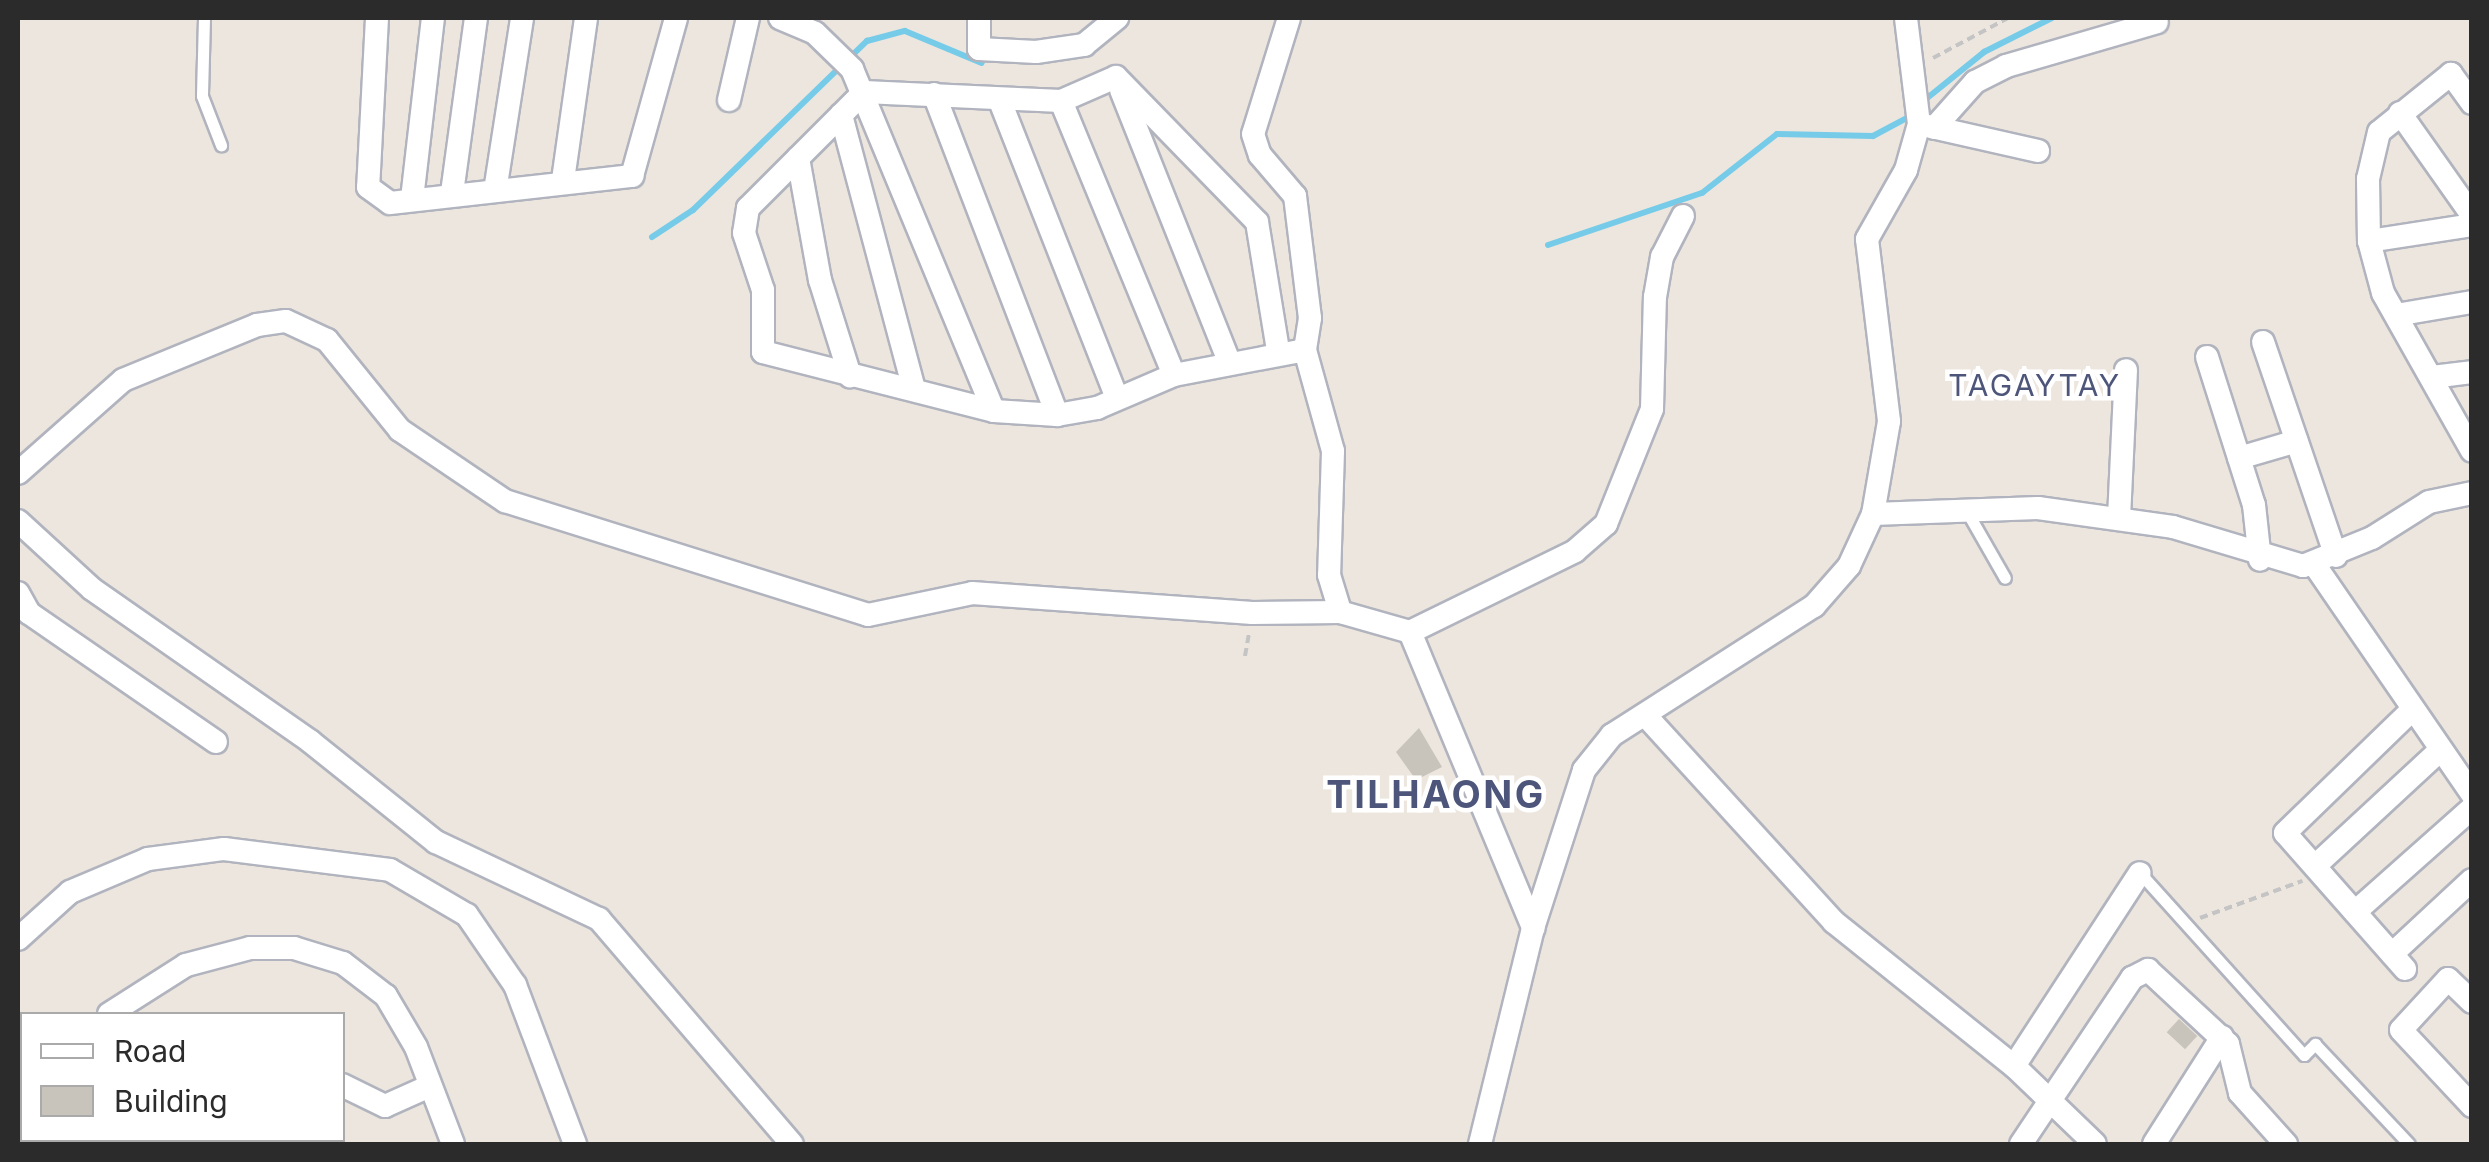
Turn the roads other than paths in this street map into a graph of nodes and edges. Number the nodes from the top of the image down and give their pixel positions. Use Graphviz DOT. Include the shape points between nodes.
graph roads {
  1 [pos="204,18"];
  2 [pos="377,18"];
  3 [pos="433,18"];
  4 [pos="476,18"];
  5 [pos="522,18"];
  6 [pos="586,18"];
  7 [pos="676,18"];
  8 [pos="748,18"];
  9 [pos="780,18"];
  10 [pos="978,18"];
  11 [pos="1118,18"];
  12 [pos="1289,18"];
  13 [pos="1906,18"];
  14 [pos="2158,22"];
  15 [pos="1116,77"];
  16 [pos="864,92"];
  17 [pos="934,94"];
  18 [pos="729,100"];
  19 [pos="1062,101"];
  20 [pos="1000,102"];
  21 [pos="2472,104"];
  22 [pos="2400,114"];
  23 [pos="841,115"];
  24 [pos="1927,126"];
  25 [pos="221,145"];
  26 [pos="2038,150"];
  27 [pos="798,158"];
  28 [pos="563,180"];
  29 [pos="494,191"];
  30 [pos="452,193"];
  31 [pos="412,199"];
  32 [pos="2472,215"];
  33 [pos="1682,216"];
  34 [pos="2472,225"];
  35 [pos="2370,241"];
  36 [pos="2472,302"];
  37 [pos="2396,315"];
  38 [pos="2264,342"];
  39 [pos="1278,350"];
  40 [pos="1305,350"];
  41 [pos="2208,357"];
  42 [pos="1229,362"];
  43 [pos="2126,370"];
  44 [pos="2472,372"];
  45 [pos="1174,375"];
  46 [pos="850,376"];
  47 [pos="2432,377"];
  48 [pos="914,389"];
  49 [pos="1116,396"];
  50 [pos="994,411"];
  51 [pos="1057,415"];
  52 [pos="2468,440"];
  53 [pos="2297,441"];
  54 [pos="2239,458"];
  55 [pos="18,473"];
  56 [pos="2472,493"];
  57 [pos="1964,506"];
  58 [pos="1873,514"];
  59 [pos="2119,518"];
  60 [pos="18,521"];
  61 [pos="2260,560"];
  62 [pos="2325,560"];
  63 [pos="2005,578"];
  64 [pos="18,592"];
  65 [pos="1340,612"];
  66 [pos="1410,632"];
  67 [pos="2412,709"];
  68 [pos="1645,715"];
  69 [pos="216,742"];
  70 [pos="2438,752"];
  71 [pos="2472,794"];
  72 [pos="2472,808"];
  73 [pos="2315,866"];
  74 [pos="2140,873"];
  75 [pos="2472,880"];
  76 [pos="2355,912"];
  77 [pos="1533,928"];
  78 [pos="18,939"];
  79 [pos="2472,1002"];
  80 [pos="112,1012"];
  81 [pos="2222,1037"];
  82 [pos="2014,1066"];
  83 [pos="345,1086"];
  84 [pos="430,1086"];
  85 [pos="2054,1102"];
  86 [pos="2472,1106"];
  87 [pos="453,1144"];
  88 [pos="575,1144"];
  89 [pos="792,1144"];
  90 [pos="1480,1144"];
  91 [pos="2021,1144"];
  92 [pos="2095,1144"];
  93 [pos="2154,1144"];
  94 [pos="2286,1144"];
  95 [pos="2409,1144"];
  1 -- 25 [label="lane" via="202,96"];
  2 -- 31 [label="street" via="368,187 390,202"];
  3 -- 31 [label="street"];
  4 -- 30 [label="street"];
  5 -- 29 [label="street"];
  6 -- 28 [label="street"];
  7 -- 28 [label="street" via="632,176"];
  8 -- 18 [label="street"];
  9 -- 16 [label="street" via="846,62"];
  10 -- 11 [label="street" via="979,49 1036,52 1084,44"];
  12 -- 40 [label="street" via="1253,134 1260,155 1295,196 1310,318"];
  13 -- 24 [label="street"];
  14 -- 24 [label="street" via="2006,66 1975,82"];
  15 -- 19 [label="street"];
  15 -- 39 [label="street" via="1257,222"];
  15 -- 42 [label="street"];
  16 -- 17 [label="street"];
  16 -- 23 [label="street"];
  16 -- 50 [label="street"];
  17 -- 20 [label="street"];
  17 -- 51 [label="street"];
  19 -- 20 [label="street"];
  19 -- 45 [label="street"];
  20 -- 49 [label="street"];
  21 -- 22 [label="street" via="2451,74"];
  22 -- 32 [label="street"];
  22 -- 35 [label="street" via="2369,157"];
  23 -- 27 [label="street"];
  23 -- 48 [label="street"];
  24 -- 26 [label="street"];
  24 -- 58 [label="street" via="1867,238 1888,406"];
  27 -- 46 [label="street" via="820,280"];
  27 -- 46 [label="street" via="748,208 744,233 763,290 763,352"];
  28 -- 29 [label="street"];
  29 -- 30 [label="street"];
  30 -- 31 [label="street"];
  33 -- 66 [label="street" via="1662,257 1654,298 1652,408 1606,524 1574,550"];
  34 -- 35 [label="street"];
  35 -- 37 [label="street"];
  36 -- 37 [label="street"];
  37 -- 47 [label="street"];
  38 -- 53 [label="street"];
  39 -- 40 [label="street"];
  39 -- 42 [label="street"];
  40 -- 65 [label="street" via="1333,451 1329,575"];
  41 -- 54 [label="street"];
  42 -- 45 [label="street"];
  43 -- 59 [label="street"];
  44 -- 47 [label="street"];
  45 -- 49 [label="street"];
  46 -- 48 [label="street"];
  47 -- 52 [label="street"];
  48 -- 50 [label="street"];
  49 -- 51 [label="street"];
  50 -- 51 [label="street"];
  53 -- 54 [label="street"];
  53 -- 62 [label="street"];
  54 -- 61 [label="street" via="2259,523"];
  55 -- 65 [label="street" via="123,380 256,324 286,322 327,340 400,430 505,501 868,615 972,592 1252,613"];
  56 -- 62 [label="street" via="2429,502"];
  57 -- 58 [label="street"];
  57 -- 59 [label="street"];
  57 -- 63 [label="lane"];
  58 -- 68 [label="street" via="1849,566 1814,606"];
  59 -- 61 [label="street" via="2173,527"];
  60 -- 89 [label="street" via="92,589 311,742 436,842 599,918"];
  61 -- 62 [label="street"];
  62 -- 67 [label="street"];
  64 -- 69 [label="street" via="29,613"];
  65 -- 66 [label="street"];
  66 -- 77 [label="street"];
  67 -- 70 [label="street"];
  67 -- 73 [label="street" via="2286,833"];
  68 -- 77 [label="street" via="1612,735 1584,770"];
  68 -- 82 [label="street" via="1834,922"];
  70 -- 71 [label="street"];
  70 -- 73 [label="street"];
  72 -- 76 [label="street"];
  73 -- 76 [label="street"];
  74 -- 82 [label="street"];
  74 -- 95 [label="lane" via="2304,1055 2315,1044"];
  75 -- 76 [label="street" via="2398,962"];
  77 -- 90 [label="street"];
  78 -- 88 [label="street" via="70,892 148,860 224,849 390,870 467,914 515,985"];
  79 -- 86 [label="street" via="2448,979 2401,1030"];
  80 -- 84 [label="street" via="186,965 250,948 294,948 343,963 386,996"];
  81 -- 85 [label="street" via="2164,978 2142,971"];
  81 -- 93 [label="street"];
  81 -- 94 [label="street" via="2240,1092"];
  82 -- 85 [label="street"];
  83 -- 84 [label="street" via="385,1106"];
  84 -- 87 [label="street"];
  85 -- 91 [label="street"];
  85 -- 92 [label="street"];
}
